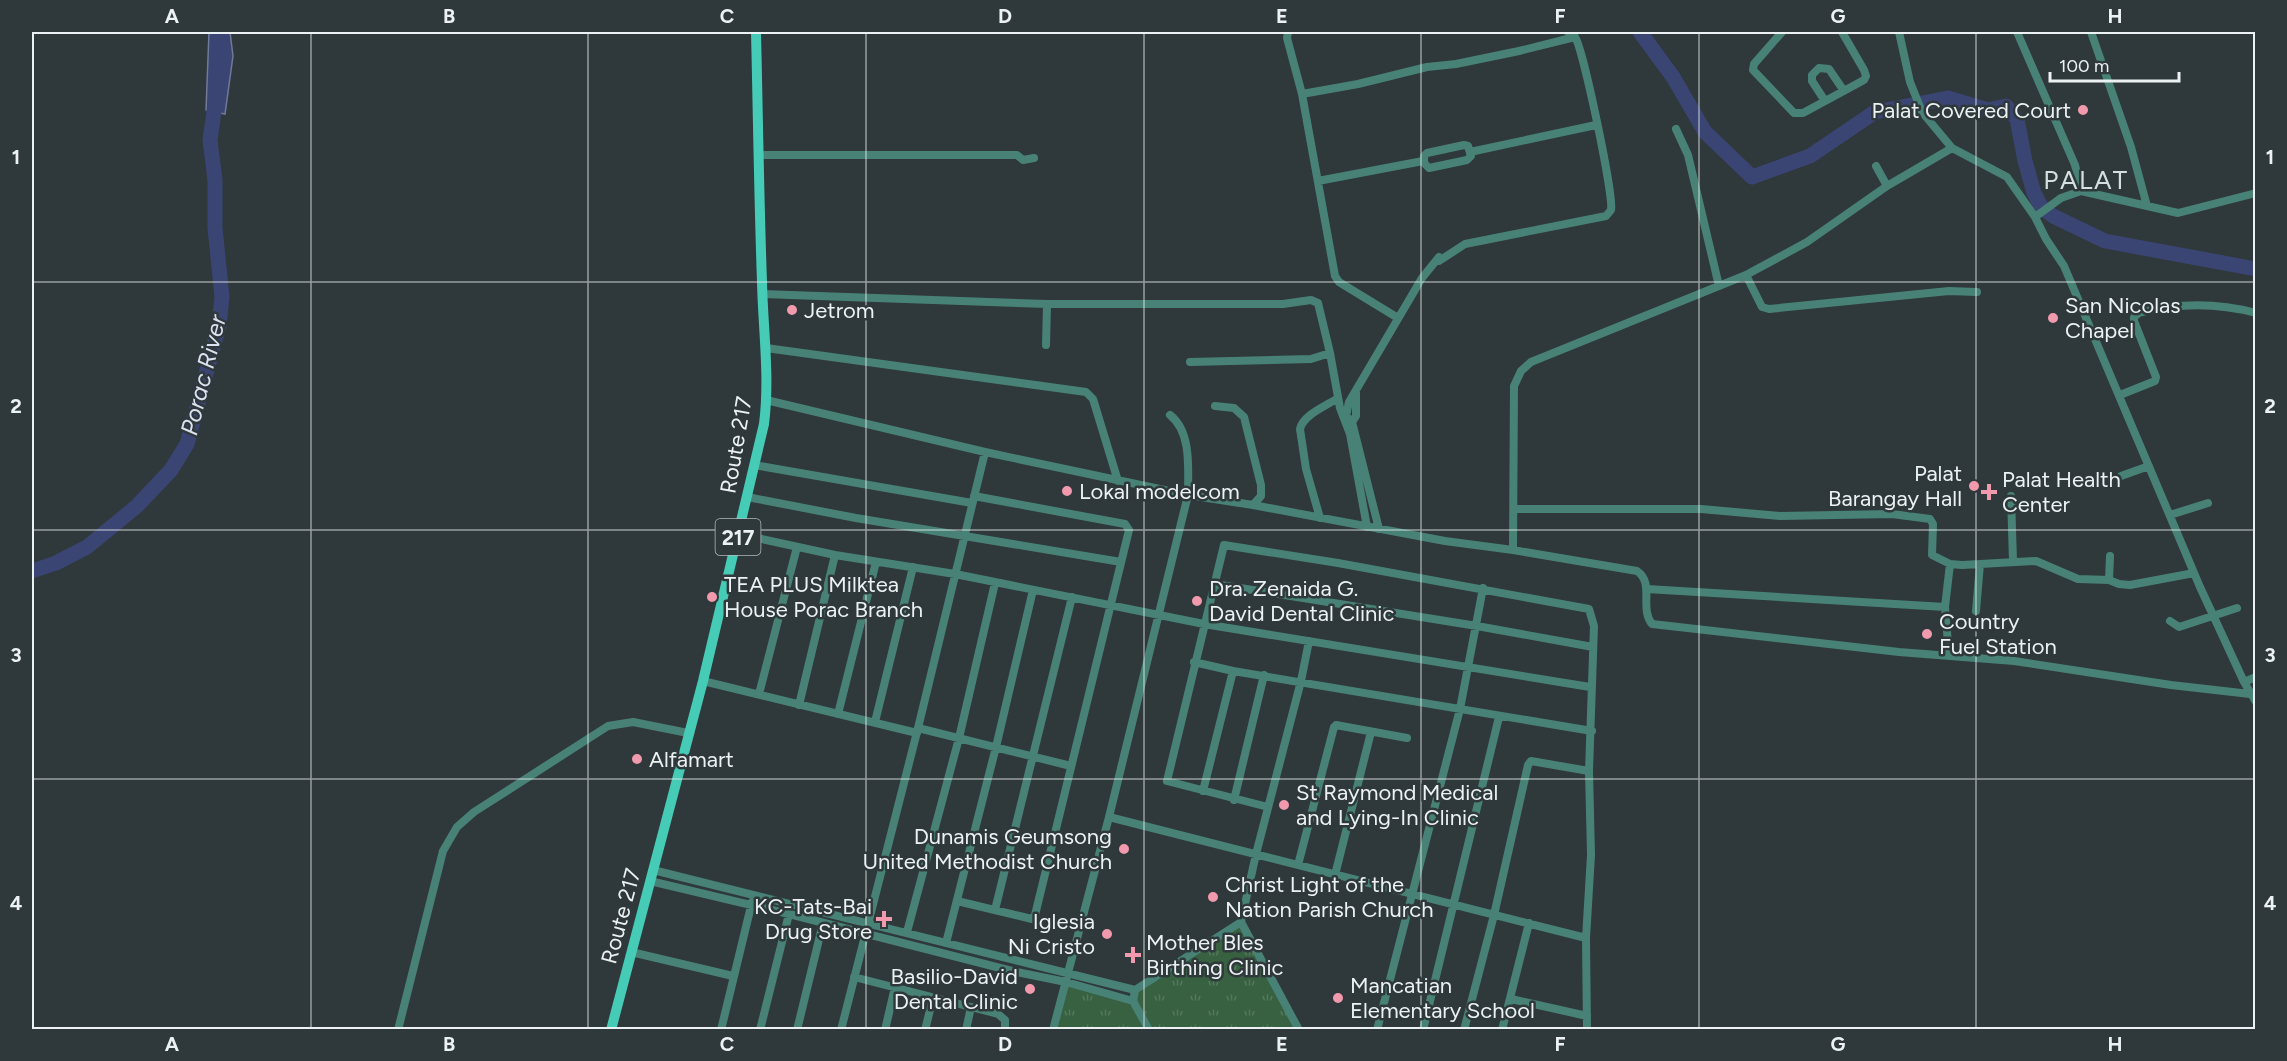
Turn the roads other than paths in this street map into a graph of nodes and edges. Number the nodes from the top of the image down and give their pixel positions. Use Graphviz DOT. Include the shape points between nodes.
graph roads {
  1 [pos="756,32"];
  2 [pos="1288,32"];
  3 [pos="1779,32"];
  4 [pos="1842,32"];
  5 [pos="1899,32"];
  6 [pos="2017,32"];
  7 [pos="2091,32"];
  8 [pos="1571,34"];
  9 [pos="1844,90"];
  10 [pos="1302,94"];
  11 [pos="1825,101"];
  12 [pos="1596,125"];
  13 [pos="1676,129"];
  14 [pos="1952,148"];
  15 [pos="1470,152"];
  16 [pos="758,155"];
  17 [pos="1035,158"];
  18 [pos="1424,161"];
  19 [pos="1876,166"];
  20 [pos="1318,181"];
  21 [pos="1887,186"];
  22 [pos="2081,191"];
  23 [pos="2256,194"];
  24 [pos="2147,206"];
  25 [pos="2039,215"];
  26 [pos="1746,275"];
  27 [pos="1719,286"];
  28 [pos="1977,292"];
  29 [pos="762,294"];
  30 [pos="1047,304"];
  31 [pos="2256,313"];
  32 [pos="1398,318"];
  33 [pos="1046,345"];
  34 [pos="766,348"];
  35 [pos="1330,353"];
  36 [pos="1190,362"];
  37 [pos="2120,395"];
  38 [pos="1338,398"];
  39 [pos="766,400"];
  40 [pos="1215,406"];
  41 [pos="1170,415"];
  42 [pos="985,452"];
  43 [pos="754,465"];
  44 [pos="2149,466"];
  45 [pos="2121,476"];
  46 [pos="1118,481"];
  47 [pos="1188,495"];
  48 [pos="2011,496"];
  49 [pos="747,497"];
  50 [pos="973,499"];
  51 [pos="2208,503"];
  52 [pos="1253,505"];
  53 [pos="1514,509"];
  54 [pos="2170,515"];
  55 [pos="1320,518"];
  56 [pos="1367,527"];
  57 [pos="1379,529"];
  58 [pos="739,534"];
  59 [pos="964,536"];
  60 [pos="796,546"];
  61 [pos="1513,550"];
  62 [pos="835,555"];
  63 [pos="2110,556"];
  64 [pos="2013,561"];
  65 [pos="876,562"];
  66 [pos="1121,562"];
  67 [pos="1950,564"];
  68 [pos="1980,564"];
  69 [pos="913,567"];
  70 [pos="2194,573"];
  71 [pos="956,574"];
  72 [pos="2109,580"];
  73 [pos="995,583"];
  74 [pos="1215,584"];
  75 [pos="1483,588"];
  76 [pos="1647,589"];
  77 [pos="1033,590"];
  78 [pos="1072,597"];
  79 [pos="1110,605"];
  80 [pos="1945,607"];
  81 [pos="2237,608"];
  82 [pos="1976,611"];
  83 [pos="1158,615"];
  84 [pos="2213,617"];
  85 [pos="2170,621"];
  86 [pos="1204,624"];
  87 [pos="1477,626"];
  88 [pos="1309,641"];
  89 [pos="1593,647"];
  90 [pos="1949,656"];
  91 [pos="1194,662"];
  92 [pos="1469,668"];
  93 [pos="1233,671"];
  94 [pos="1264,675"];
  95 [pos="2256,677"];
  96 [pos="703,681"];
  97 [pos="1301,681"];
  98 [pos="2244,682"];
  99 [pos="1590,687"];
  100 [pos="759,694"];
  101 [pos="2250,694"];
  102 [pos="2256,702"];
  103 [pos="799,705"];
  104 [pos="1460,709"];
  105 [pos="838,714"];
  106 [pos="1499,717"];
  107 [pos="875,722"];
  108 [pos="917,730"];
  109 [pos="1592,731"];
  110 [pos="1371,732"];
  111 [pos="688,733"];
  112 [pos="959,738"];
  113 [pos="1407,738"];
  114 [pos="996,747"];
  115 [pos="1033,757"];
  116 [pos="1071,766"];
  117 [pos="1589,771"];
  118 [pos="1203,791"];
  119 [pos="1234,800"];
  120 [pos="1268,807"];
  121 [pos="1109,818"];
  122 [pos="1256,854"];
  123 [pos="1298,865"];
  124 [pos="651,875"];
  125 [pos="1335,875"];
  126 [pos="754,894"];
  127 [pos="1412,894"];
  128 [pos="957,901"];
  129 [pos="1454,904"];
  130 [pos="751,905"];
  131 [pos="995,910"];
  132 [pos="789,914"];
  133 [pos="1494,915"];
  134 [pos="868,922"];
  135 [pos="1241,922"];
  136 [pos="823,923"];
  137 [pos="1529,923"];
  138 [pos="907,932"];
  139 [pos="865,933"];
  140 [pos="1586,938"];
  141 [pos="946,943"];
  142 [pos="631,952"];
  143 [pos="733,976"];
  144 [pos="854,977"];
  145 [pos="1067,978"];
  146 [pos="895,987"];
  147 [pos="1135,990"];
  148 [pos="933,998"];
  149 [pos="1510,999"];
  150 [pos="1133,1001"];
  151 [pos="971,1007"];
  152 [pos="1587,1016"];
  153 [pos="398,1029"];
  154 [pos="611,1029"];
  155 [pos="721,1029"];
  156 [pos="760,1029"];
  157 [pos="797,1029"];
  158 [pos="841,1029"];
  159 [pos="885,1029"];
  160 [pos="925,1029"];
  161 [pos="966,1029"];
  162 [pos="1005,1029"];
  163 [pos="1053,1029"];
  164 [pos="1149,1029"];
  165 [pos="1299,1029"];
  166 [pos="1377,1029"];
  167 [pos="1423,1029"];
  168 [pos="1464,1029"];
  169 [pos="1502,1029"];
  170 [pos="1587,1029"];
  1 -- 16 [label="main road, Route 217 / 217"];
  2 -- 10 [label="street"];
  3 -- 11 [label="street" via="1752,67 1755,73 1794,113 1803,113"];
  4 -- 9 [label="street" via="1866,76 1855,87"];
  5 -- 14 [label="street" via="1919,105"];
  6 -- 22 [label="street" via="2071,156"];
  7 -- 24 [label="street"];
  8 -- 10 [label="street" via="1508,54"];
  8 -- 12 [label="street" via="1586,70"];
  9 -- 11 [label="street"];
  9 -- 11 [label="street" via="1828,69 1819,68 1812,81"];
  10 -- 20 [label="street"];
  12 -- 15 [label="street"];
  12 -- 32 [label="street" via="1612,202 1606,216 1465,244 1439,261 1439,257"];
  13 -- 27 [label="street" via="1688,155"];
  14 -- 21 [label="street"];
  14 -- 25 [label="street" via="2007,177"];
  15 -- 18 [label="street" via="1467,146 1455,147 1427,153"];
  15 -- 18 [label="street" via="1467,160 1429,168"];
  16 -- 17 [label="street"];
  16 -- 29 [label="main road, Route 217 / 217"];
  18 -- 20 [label="street"];
  19 -- 21 [label="street"];
  20 -- 32 [label="street" via="1335,276"];
  21 -- 26 [label="street" via="1807,242"];
  22 -- 24 [label="street"];
  22 -- 25 [label="street" via="2061,198"];
  23 -- 24 [label="street" via="2184,212"];
  25 -- 37 [label="street" via="2046,239 2064,266"];
  26 -- 27 [label="street"];
  26 -- 28 [label="street" via="1762,307 1769,309 1949,291"];
  27 -- 53 [label="street" via="1531,362 1521,371 1514,386"];
  29 -- 30 [label="street"];
  29 -- 34 [label="main road, Route 217 / 217"];
  30 -- 33 [label="street"];
  30 -- 35 [label="street" via="1283,304 1311,300 1318,303"];
  31 -- 37 [label="street" via="2236,308 2178,306 2139,313 2134,321 2156,377 2155,381"];
  32 -- 57 [label="street" via="1356,393 1356,416 1352,422"];
  34 -- 39 [label="main road, Route 217 / 217"];
  34 -- 46 [label="street" via="1086,392 1093,399"];
  35 -- 36 [label="street" via="1311,359"];
  35 -- 38 [label="street"];
  37 -- 44 [label="street"];
  38 -- 55 [label="street" via="1307,418 1300,429"];
  38 -- 56 [label="street" via="1350,434"];
  39 -- 42 [label="street"];
  39 -- 43 [label="main road, Route 217 / 217"];
  40 -- 52 [label="street" via="1234,408 1244,417 1260,485 1261,496"];
  41 -- 47 [label="street" via="1182,428"];
  42 -- 46 [label="street"];
  42 -- 50 [label="street"];
  43 -- 49 [label="main road, Route 217 / 217"];
  43 -- 50 [label="street"];
  44 -- 45 [label="street"];
  44 -- 54 [label="street"];
  46 -- 47 [label="street"];
  47 -- 52 [label="street"];
  47 -- 83 [label="street"];
  48 -- 64 [label="street"];
  49 -- 58 [label="main road, Route 217 / 217"];
  49 -- 59 [label="street"];
  50 -- 59 [label="street"];
  50 -- 66 [label="street" via="1125,524 1129,530"];
  51 -- 54 [label="street"];
  52 -- 55 [label="street"];
  53 -- 61 [label="street"];
  53 -- 67 [label="street" via="1701,510 1930,519 1932,555"];
  54 -- 70 [label="street"];
  55 -- 56 [label="street"];
  56 -- 57 [label="street"];
  57 -- 61 [label="street"];
  58 -- 60 [label="street"];
  58 -- 96 [label="main road, Route 217 / 217"];
  59 -- 66 [label="street"];
  59 -- 71 [label="street"];
  60 -- 62 [label="street"];
  60 -- 100 [label="street"];
  61 -- 76 [label="street" via="1637,570 1643,574"];
  62 -- 65 [label="street"];
  62 -- 103 [label="street"];
  63 -- 72 [label="street"];
  64 -- 68 [label="street"];
  64 -- 72 [label="street" via="2036,561 2078,579"];
  65 -- 69 [label="street"];
  65 -- 105 [label="street"];
  66 -- 79 [label="street"];
  67 -- 68 [label="street"];
  67 -- 80 [label="street"];
  68 -- 82 [label="street"];
  69 -- 71 [label="street"];
  69 -- 107 [label="street"];
  70 -- 72 [label="street" via="2130,585"];
  70 -- 84 [label="street"];
  71 -- 73 [label="street"];
  71 -- 108 [label="street"];
  73 -- 77 [label="street"];
  73 -- 112 [label="street"];
  74 -- 75 [label="street" via="1224,545"];
  74 -- 86 [label="street"];
  74 -- 87 [label="street"];
  75 -- 87 [label="street"];
  75 -- 89 [label="street" via="1589,609 1594,626"];
  76 -- 80 [label="street"];
  76 -- 90 [label="street" via="1652,624"];
  77 -- 78 [label="street"];
  77 -- 114 [label="street"];
  78 -- 79 [label="street"];
  78 -- 115 [label="street"];
  79 -- 83 [label="street"];
  79 -- 116 [label="street"];
  80 -- 90 [label="street"];
  81 -- 84 [label="street"];
  83 -- 86 [label="street"];
  83 -- 121 [label="street"];
  84 -- 85 [label="street" via="2180,627"];
  84 -- 98 [label="street"];
  86 -- 88 [label="street"];
  86 -- 91 [label="street"];
  87 -- 89 [label="street"];
  87 -- 92 [label="street"];
  88 -- 92 [label="street"];
  88 -- 97 [label="street"];
  89 -- 99 [label="street"];
  90 -- 101 [label="street" via="2014,661"];
  91 -- 93 [label="street"];
  91 -- 118 [label="street" via="1167,778 1168,782"];
  92 -- 99 [label="street"];
  92 -- 104 [label="street"];
  93 -- 94 [label="street"];
  93 -- 118 [label="street"];
  94 -- 97 [label="street"];
  94 -- 119 [label="street"];
  95 -- 98 [label="street"];
  96 -- 100 [label="street"];
  96 -- 111 [label="main road, Route 217 / 217"];
  97 -- 104 [label="street"];
  97 -- 120 [label="street"];
  98 -- 101 [label="street"];
  99 -- 109 [label="street"];
  100 -- 103 [label="street"];
  101 -- 102 [label="street"];
  103 -- 105 [label="street"];
  104 -- 106 [label="street"];
  104 -- 127 [label="street"];
  105 -- 107 [label="street"];
  106 -- 109 [label="street"];
  106 -- 129 [label="street"];
  107 -- 108 [label="street"];
  108 -- 112 [label="street"];
  108 -- 134 [label="street"];
  109 -- 117 [label="street"];
  110 -- 113 [label="street"];
  110 -- 123 [label="street" via="1334,727"];
  110 -- 125 [label="street"];
  111 -- 124 [label="main road, Route 217 / 217"];
  111 -- 153 [label="street" via="633,722 608,726 484,805 457,827 443,850"];
  112 -- 114 [label="street"];
  112 -- 138 [label="street"];
  114 -- 115 [label="street"];
  114 -- 128 [label="street"];
  115 -- 116 [label="street"];
  115 -- 131 [label="street"];
  116 -- 131 [label="street" via="1034,918"];
  117 -- 133 [label="street" via="1529,763"];
  117 -- 140 [label="street" via="1591,855"];
  118 -- 119 [label="street"];
  119 -- 120 [label="street"];
  120 -- 122 [label="street"];
  121 -- 122 [label="street"];
  121 -- 145 [label="street"];
  122 -- 123 [label="street"];
  122 -- 135 [label="street"];
  123 -- 125 [label="street"];
  124 -- 126 [label="street"];
  124 -- 130 [label="street"];
  124 -- 142 [label="main road, Route 217 / 217"];
  125 -- 127 [label="street"];
  126 -- 130 [label="street"];
  126 -- 134 [label="street"];
  127 -- 129 [label="street"];
  127 -- 166 [label="street"];
  128 -- 131 [label="street"];
  128 -- 141 [label="street"];
  129 -- 133 [label="street"];
  129 -- 167 [label="street"];
  130 -- 132 [label="street"];
  130 -- 143 [label="street"];
  132 -- 136 [label="street"];
  132 -- 156 [label="street"];
  133 -- 137 [label="street"];
  133 -- 168 [label="street"];
  134 -- 138 [label="street"];
  134 -- 139 [label="street"];
  135 -- 147 [label="street"];
  135 -- 165 [label="street"];
  136 -- 139 [label="street"];
  136 -- 157 [label="street"];
  137 -- 140 [label="street"];
  137 -- 149 [label="street"];
  138 -- 141 [label="street"];
  139 -- 144 [label="street"];
  139 -- 145 [label="street" via="992,966"];
  140 -- 152 [label="street"];
  141 -- 145 [label="street"];
  142 -- 143 [label="street"];
  142 -- 154 [label="main road, Route 217 / 217"];
  143 -- 155 [label="street"];
  144 -- 146 [label="street"];
  144 -- 158 [label="street"];
  145 -- 147 [label="street"];
  145 -- 150 [label="street"];
  145 -- 163 [label="street"];
  146 -- 148 [label="street"];
  146 -- 159 [label="street"];
  147 -- 150 [label="street"];
  148 -- 151 [label="street"];
  148 -- 160 [label="street"];
  149 -- 152 [label="street"];
  149 -- 169 [label="street"];
  150 -- 164 [label="street"];
  151 -- 161 [label="street"];
  151 -- 162 [label="street" via="1001,1015"];
  152 -- 170 [label="street"];
}
